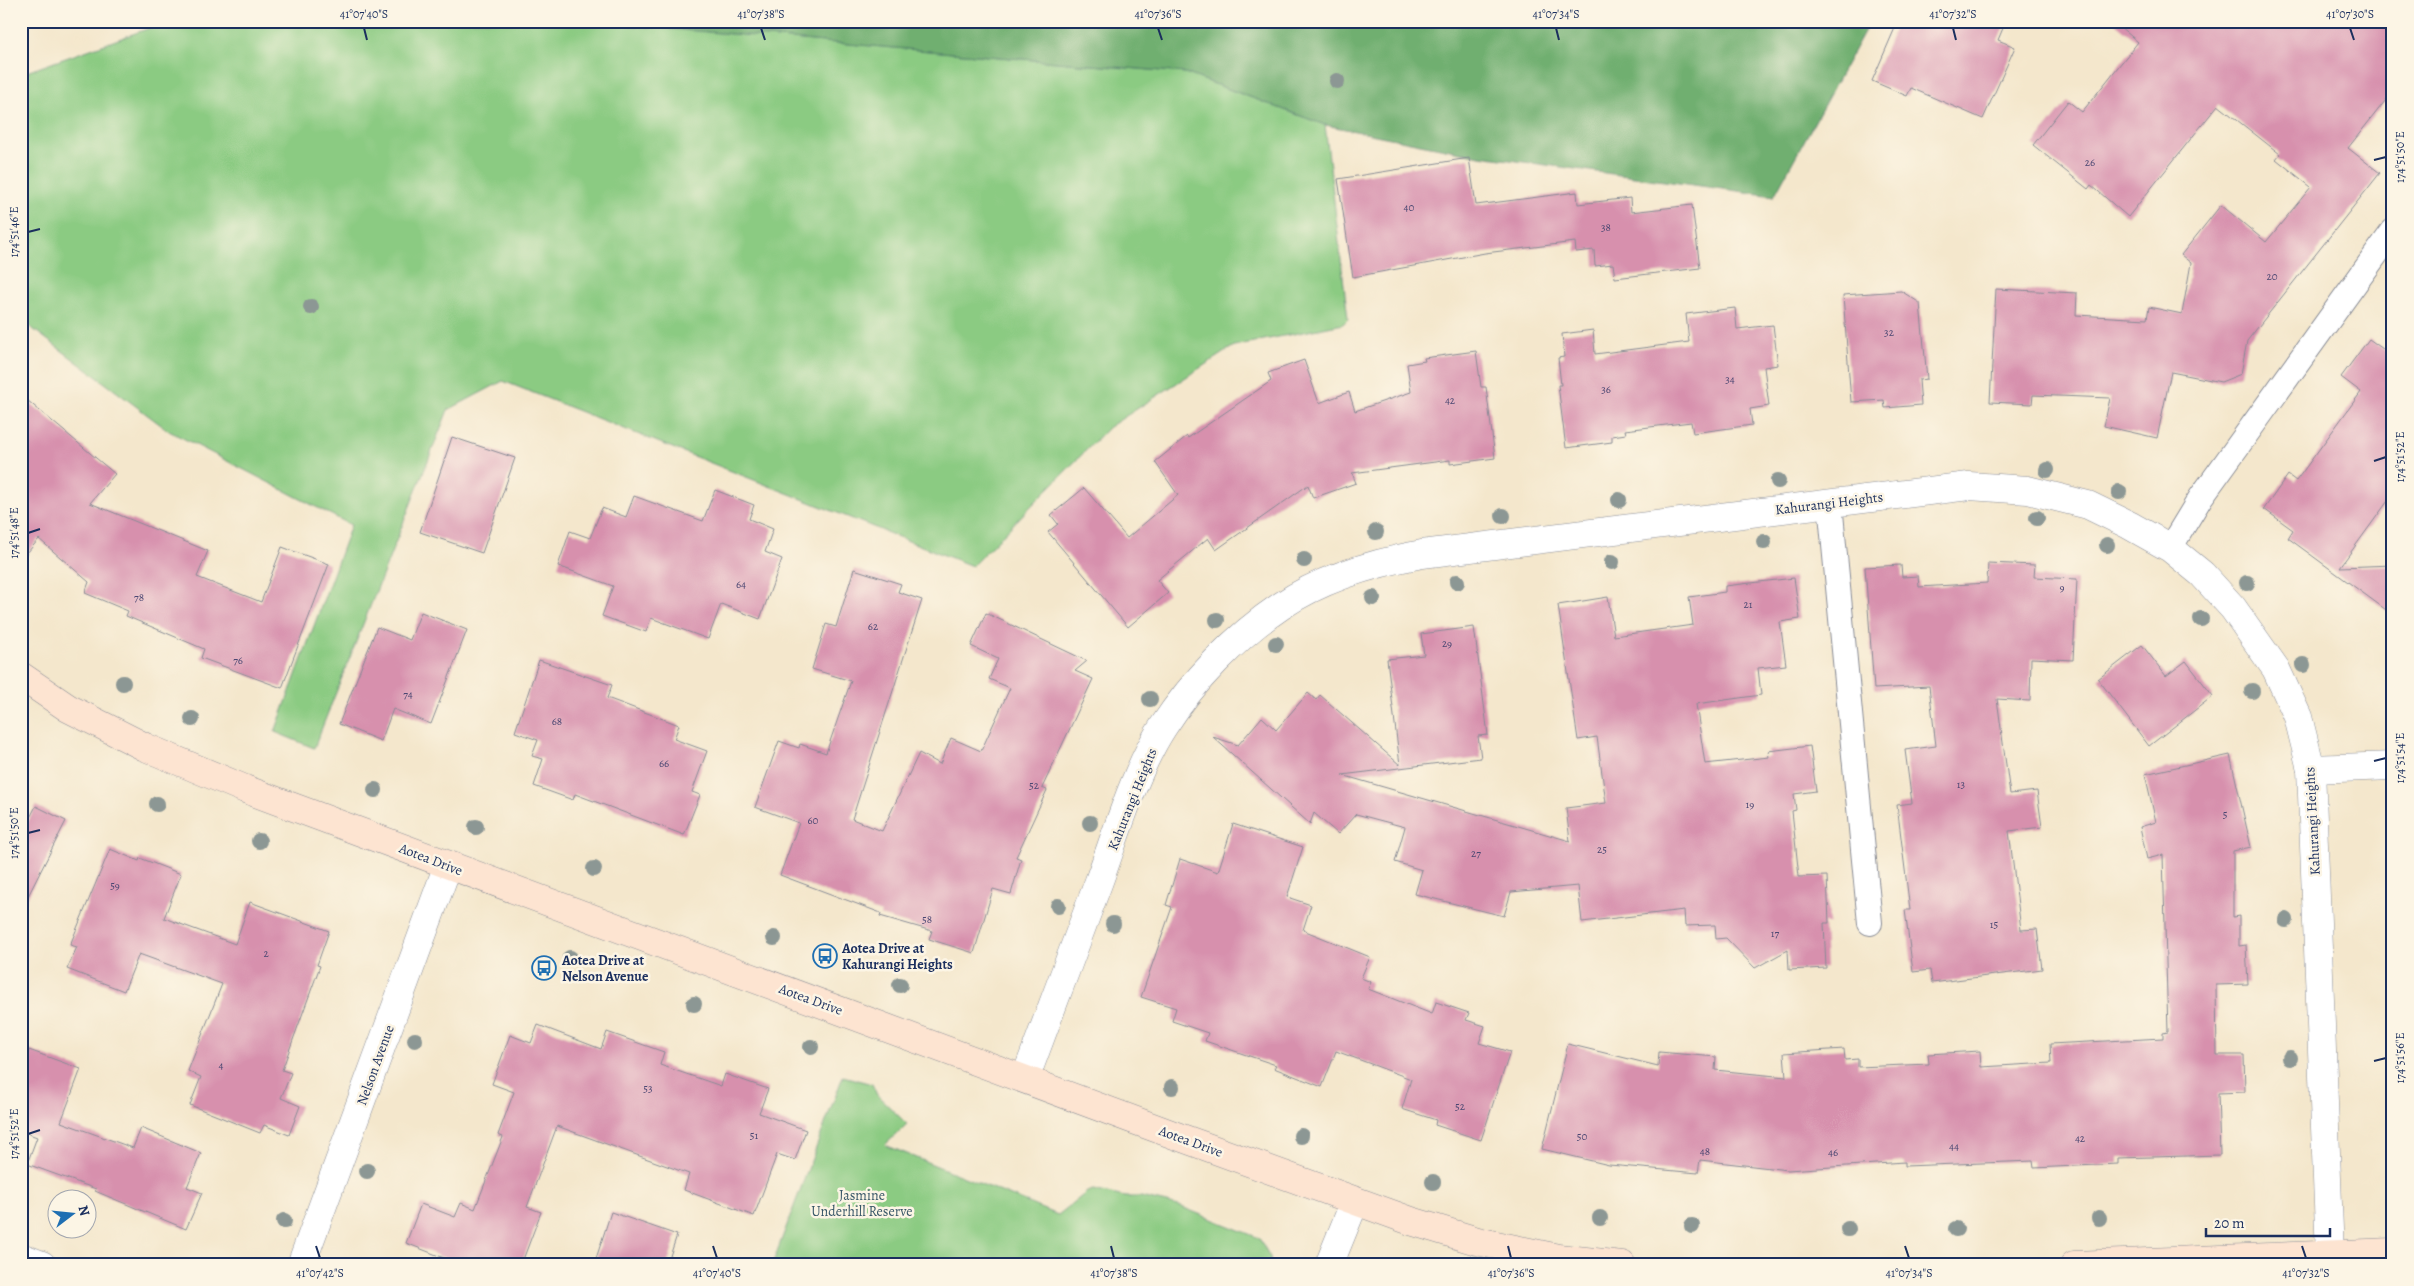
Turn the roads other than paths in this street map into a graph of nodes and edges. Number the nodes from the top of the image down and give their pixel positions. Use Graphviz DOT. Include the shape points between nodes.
graph roads {
  1 [pos="2393,230"];
  2 [pos="1830,503"];
  3 [pos="2170,548"];
  4 [pos="21,676"];
  5 [pos="2393,766"];
  6 [pos="2311,769"];
  7 [pos="448,865"];
  8 [pos="1870,923"];
  9 [pos="1025,1079"];
  10 [pos="1354,1201"];
  11 [pos="2393,1252"];
  12 [pos="2330,1255"];
  13 [pos="21,1257"];
  14 [pos="42,1265"];
  15 [pos="301,1265"];
  16 [pos="1329,1265"];
  17 [pos="1622,1265"];
  18 [pos="2074,1265"];
  1 -- 3 [label="lane" via="2201,497"];
  2 -- 3 [label="street, Kahurangi Heights" via="1969,486 2028,490 2088,505"];
  2 -- 8 [label="lane"];
  2 -- 9 [label="street, Kahurangi Heights" via="1422,554 1381,562 1344,575 1282,606 1236,642 1199,680 1162,728 1134,785"];
  3 -- 6 [label="street, Kahurangi Heights" via="2202,574 2233,608 2276,669 2298,717"];
  4 -- 7 [label="street, Aotea Drive" via="68,708 145,747 245,789"];
  5 -- 6 [label="street"];
  6 -- 12 [label="street, Kahurangi Heights"];
  7 -- 9 [label="street, Aotea Drive"];
  7 -- 15 [label="street, Nelson Avenue"];
  9 -- 10 [label="street, Aotea Drive"];
  10 -- 16 [label="street"];
  10 -- 17 [label="street, Aotea Drive" via="1477,1241 1558,1258"];
  11 -- 12 [label="street"];
  12 -- 18 [label="street"];
  13 -- 14 [label="street"];
}
